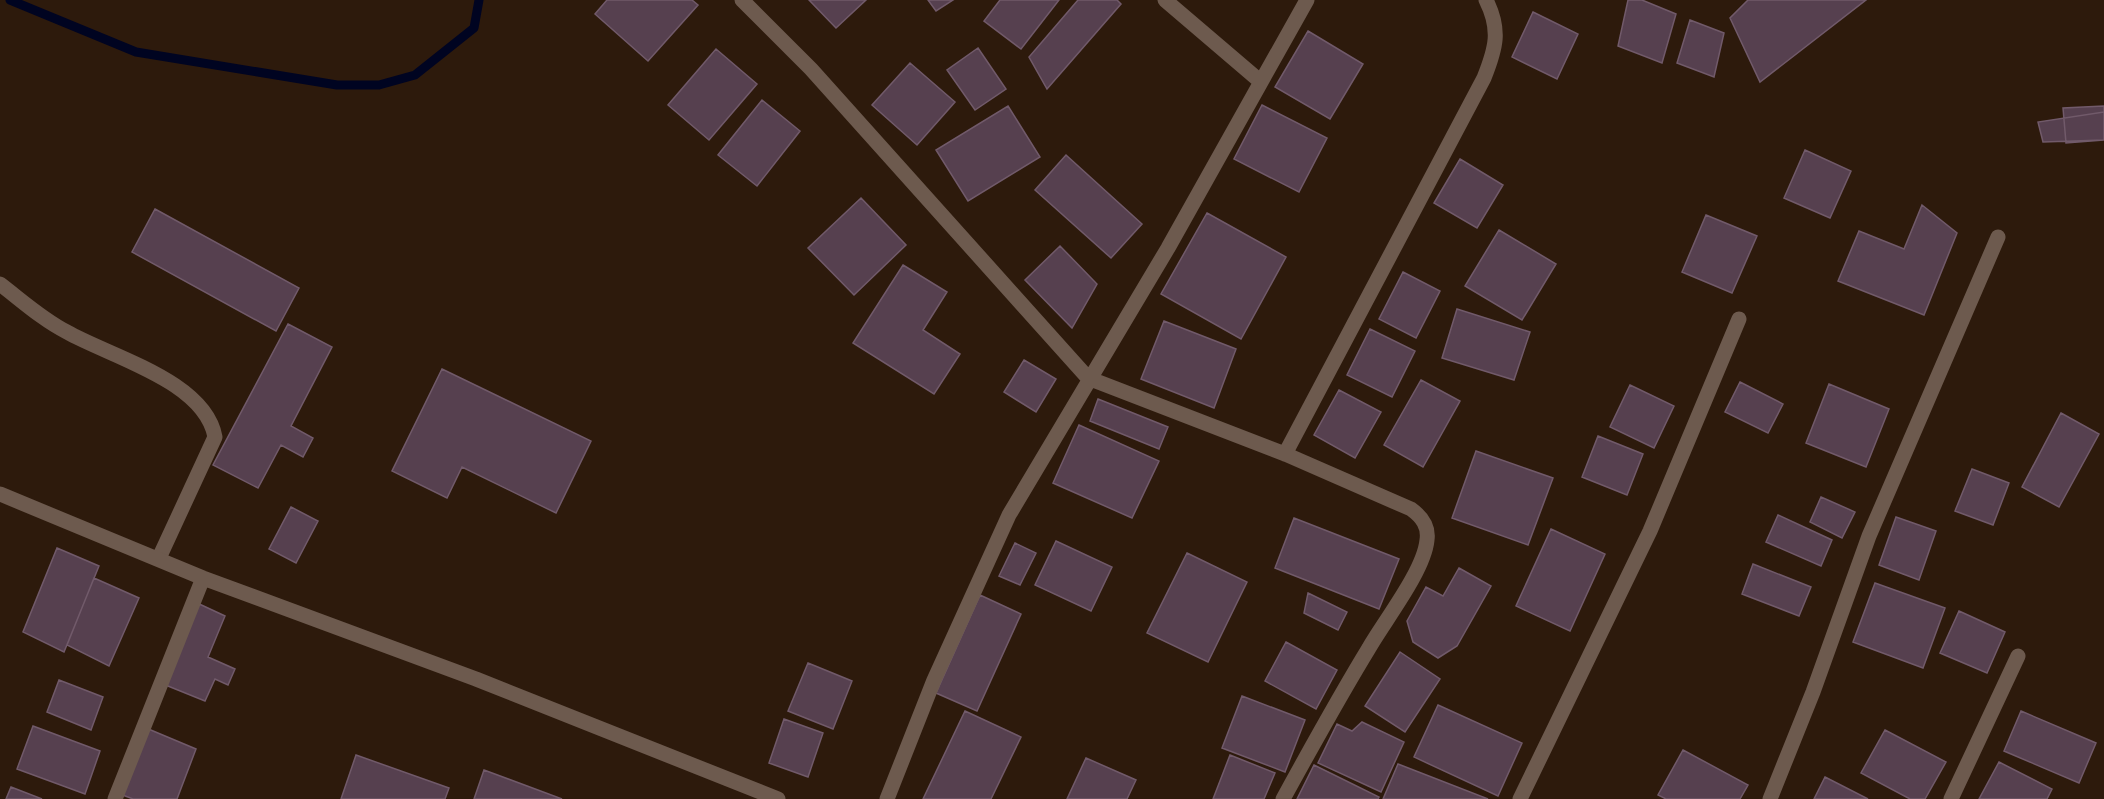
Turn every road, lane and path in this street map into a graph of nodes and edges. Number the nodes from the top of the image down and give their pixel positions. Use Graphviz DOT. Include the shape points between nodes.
graph roads {
  1 [pos="742,0"];
  2 [pos="1165,0"];
  3 [pos="1307,0"];
  4 [pos="1486,0"];
  5 [pos="1261,82"];
  6 [pos="1998,237"];
  7 [pos="0,284"];
  8 [pos="1739,320"];
  9 [pos="1088,378"];
  10 [pos="1285,454"];
  11 [pos="0,494"];
  12 [pos="159,558"];
  13 [pos="203,578"];
  14 [pos="2018,656"];
  15 [pos="756,795"];
  16 [pos="115,799"];
  17 [pos="778,799"];
  18 [pos="887,799"];
  19 [pos="1283,799"];
  20 [pos="1520,799"];
  21 [pos="1770,799"];
  22 [pos="1951,799"];
  1 -- 9 [label="street" via="811,69"];
  2 -- 5 [label="street"];
  3 -- 5 [label="street"];
  4 -- 10 [label="street" via="1496,19 1495,51 1484,78"];
  5 -- 9 [label="street" via="1168,248"];
  6 -- 21 [label="street" via="1869,536"];
  7 -- 12 [label="street" via="64,331 170,382 191,398 212,423 215,437"];
  8 -- 20 [label="street" via="1654,522"];
  9 -- 10 [label="street"];
  9 -- 18 [label="street" via="1009,515 921,710"];
  10 -- 19 [label="street" via="1411,509 1422,517 1427,541 1409,584"];
  11 -- 12 [label="street"];
  12 -- 13 [label="street"];
  13 -- 15 [label="street" via="476,680"];
  13 -- 16 [label="street"];
  14 -- 22 [label="street"];
  15 -- 17 [label="street"];
}
